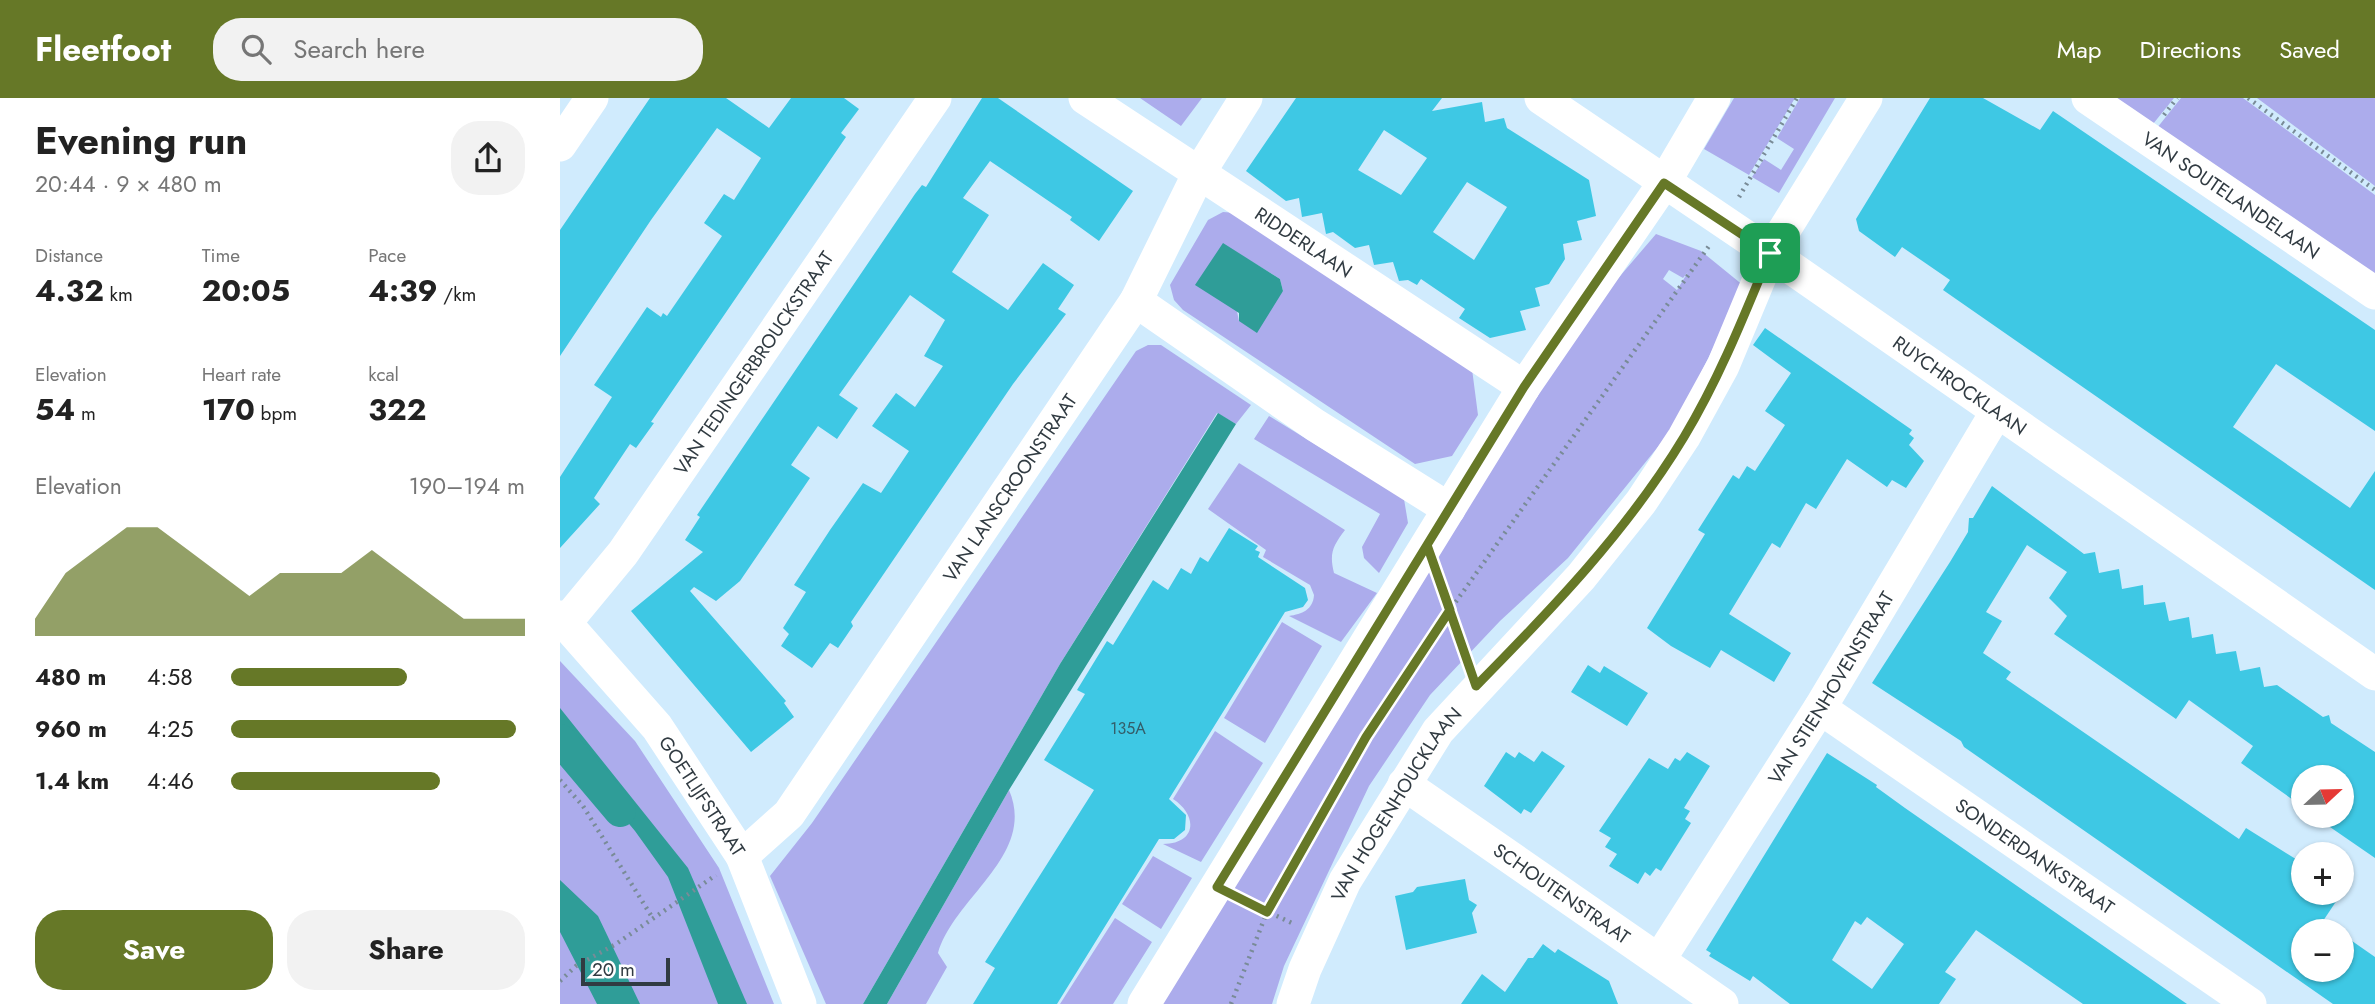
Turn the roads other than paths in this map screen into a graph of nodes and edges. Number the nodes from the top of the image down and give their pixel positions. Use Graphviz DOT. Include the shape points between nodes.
graph roads {
  1 [pos="592,98"];
  2 [pos="935,98"];
  3 [pos="1085,98"];
  4 [pos="1246,98"];
  5 [pos="1541,98"];
  6 [pos="1714,98"];
  7 [pos="1866,98"];
  8 [pos="2088,98"];
  9 [pos="560,145"];
  10 [pos="1199,173"];
  11 [pos="1664,183"];
  12 [pos="1770,253"];
  13 [pos="2375,293"];
  14 [pos="1136,301"];
  15 [pos="1524,387"];
  16 [pos="1996,413"];
  17 [pos="1449,509"];
  18 [pos="563,620"];
  19 [pos="2375,674"];
  20 [pos="1820,708"];
  21 [pos="1404,783"];
  22 [pos="742,856"];
  23 [pos="1659,960"];
  24 [pos="800,1004"];
  25 [pos="1144,1004"];
  26 [pos="1293,1004"];
  27 [pos="1722,1004"];
  28 [pos="2250,1004"];
  1 -- 9 [label="street"];
  2 -- 18 [label="street, VAN TEDINGERBROUCKSTRAAT" via="623,553"];
  3 -- 10 [label="street, RIDDERLAAN"];
  4 -- 10 [label="street, VAN LANSCROONSTRAAT"];
  5 -- 11 [label="street, RUYCHROCKLAAN"];
  6 -- 11 [label="street"];
  7 -- 12 [label="street, VAN HOGENHOUCKLAAN"];
  8 -- 13 [label="street, VAN SOUTELANDELAAN"];
  10 -- 14 [label="street, VAN LANSCROONSTRAAT"];
  10 -- 15 [label="street, RIDDERLAAN"];
  11 -- 12 [label="street, RUYCHROCKLAAN"];
  11 -- 15 [label="street"];
  12 -- 16 [label="street, RUYCHROCKLAAN"];
  12 -- 21 [label="street, VAN HOGENHOUCKLAAN" via="1723,366 1641,502 1581,577 1438,731"];
  14 -- 17 [label="street" via="1314,425"];
  14 -- 22 [label="street, VAN LANSCROONSTRAAT" via="789,814"];
  15 -- 17 [label="street"];
  16 -- 19 [label="street, RUYCHROCKLAAN"];
  16 -- 20 [label="street, VAN STIENHOVENSTRAAT"];
  17 -- 25 [label="street"];
  18 -- 22 [label="street, GOETLIJFSTRAAT" via="656,727"];
  20 -- 23 [label="street, VAN STIENHOVENSTRAAT"];
  20 -- 28 [label="street, SONDERDANKSTRAAT"];
  21 -- 23 [label="street, SCHOUTENSTRAAT"];
  21 -- 26 [label="street, VAN HOGENHOUCKLAAN" via="1345,881"];
  22 -- 24 [label="street, GOETLIJFSTRAAT"];
  23 -- 27 [label="street, SCHOUTENSTRAAT"];
}
